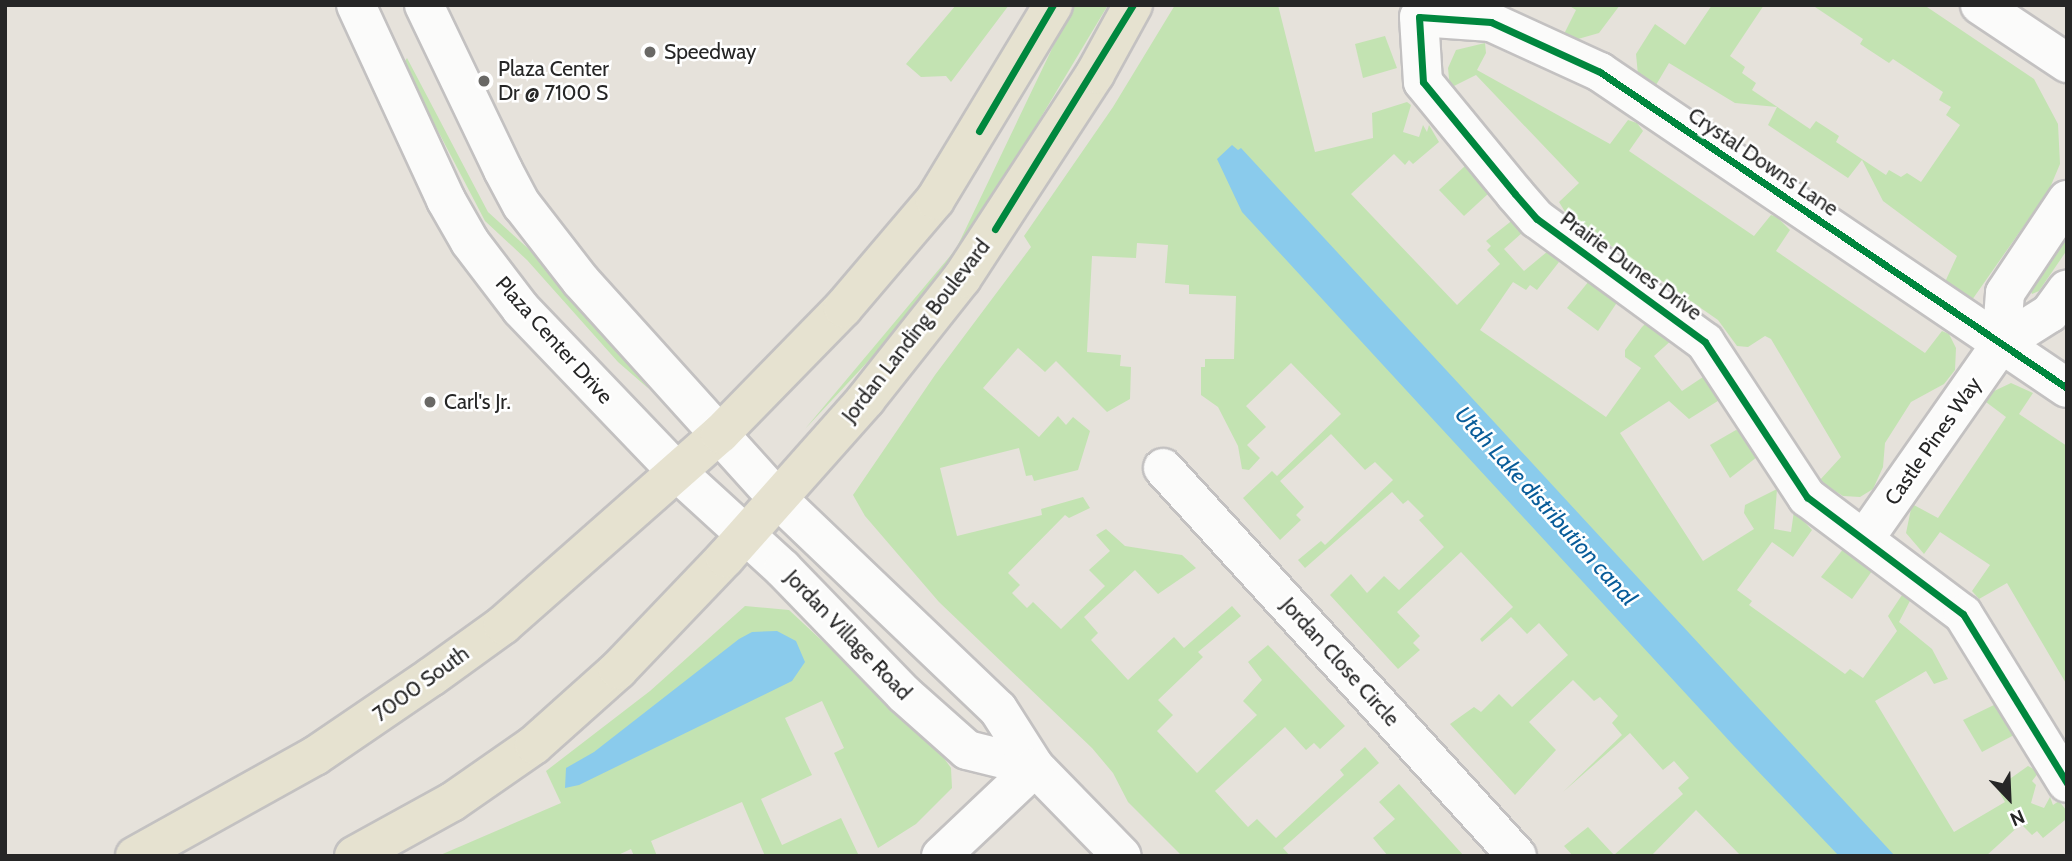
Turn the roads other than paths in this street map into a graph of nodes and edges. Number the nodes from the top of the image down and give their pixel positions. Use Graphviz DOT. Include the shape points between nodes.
graph roads {
  1 [pos="356,5"];
  2 [pos="424,5"];
  3 [pos="1053,5"];
  4 [pos="1133,5"];
  5 [pos="1980,5"];
  6 [pos="1419,17"];
  7 [pos="2067,62"];
  8 [pos="2067,200"];
  9 [pos="2067,290"];
  10 [pos="2001,344"];
  11 [pos="2067,388"];
  12 [pos="720,434"];
  13 [pos="1163,468"];
  14 [pos="678,473"];
  15 [pos="778,499"];
  16 [pos="746,535"];
  17 [pos="1865,538"];
  18 [pos="1035,767"];
  19 [pos="2067,783"];
  20 [pos="135,856"];
  21 [pos="354,856"];
  22 [pos="941,856"];
  23 [pos="1122,856"];
  24 [pos="1517,856"];
  1 -- 14 [label="street, Plaza Center Drive" via="423,155 471,242 521,309"];
  2 -- 12 [label="street" via="523,205 581,281"];
  3 -- 12 [label="main road" via="935,200 844,308"];
  4 -- 15 [label="main road, Jordan Landing Boulevard" via="1095,74 962,278 866,399"];
  5 -- 7 [label="street"];
  6 -- 10 [label="street, Crystal Downs Lane" via="1491,22 1600,72"];
  6 -- 17 [label="street, Prairie Dunes Drive" via="1423,82 1537,219 1705,342 1807,497"];
  8 -- 10 [label="street, Castle Pines Way" via="2006,293"];
  9 -- 10 [label="street, Castle Pines Way" via="2050,313"];
  10 -- 11 [label="street, Crystal Downs Lane"];
  10 -- 17 [label="street, Castle Pines Way"];
  12 -- 14 [label="main road"];
  12 -- 15 [label="street"];
  13 -- 24 [label="street, Jordan Close Circle"];
  14 -- 16 [label="street, Jordan Village Road"];
  14 -- 20 [label="main road, 7000 South" via="503,625 370,721"];
  15 -- 16 [label="main road, Jordan Landing Boulevard"];
  15 -- 18 [label="street" via="998,709"];
  16 -- 18 [label="street, Jordan Village Road" via="904,694 967,750"];
  16 -- 21 [label="main road" via="618,670 544,736 452,802"];
  17 -- 19 [label="street, Prairie Dunes Drive" via="1963,614"];
  18 -- 22 [label="street"];
  18 -- 23 [label="street"];
}
